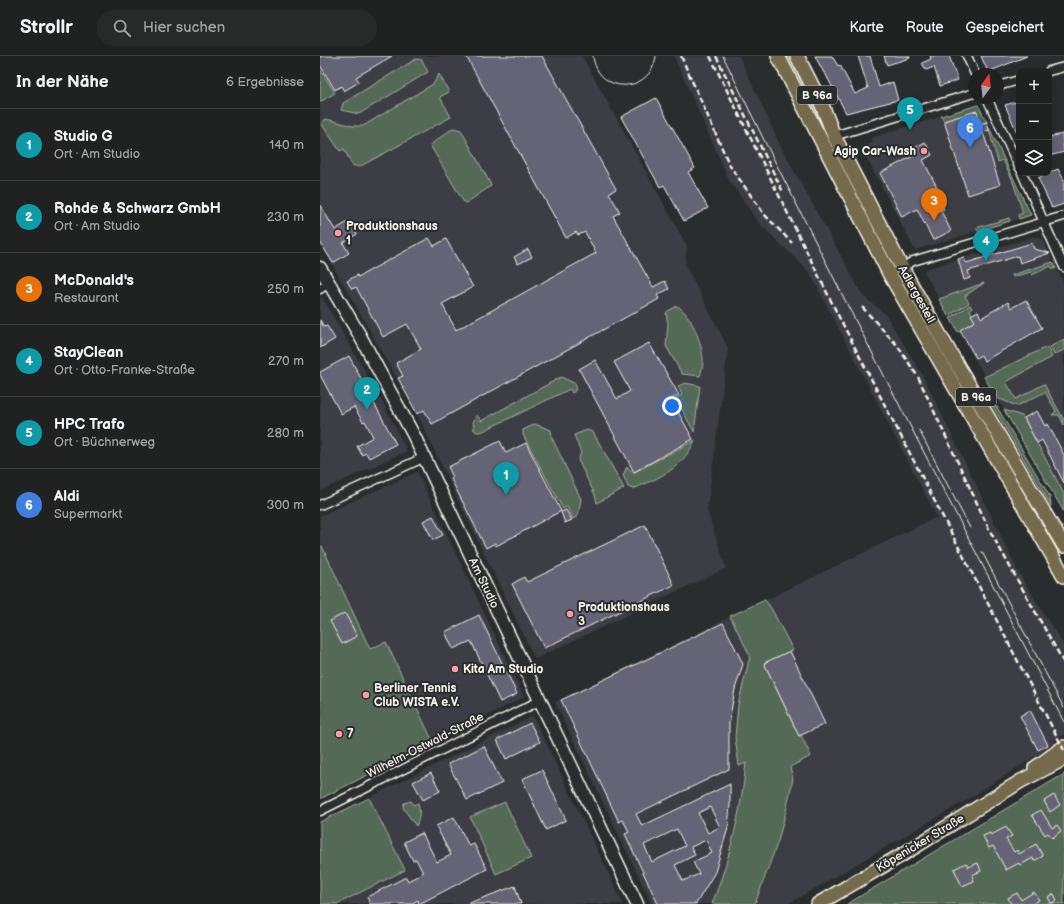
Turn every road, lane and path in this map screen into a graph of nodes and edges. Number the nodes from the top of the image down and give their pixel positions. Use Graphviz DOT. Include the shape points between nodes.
graph roads {
  1 [pos="778,56"];
  2 [pos="797,56"];
  3 [pos="967,56"];
  4 [pos="1064,67"];
  5 [pos="972,68"];
  6 [pos="1052,70"];
  7 [pos="1016,81"];
  8 [pos="1004,84"];
  9 [pos="968,95"];
  10 [pos="990,104"];
  11 [pos="834,136"];
  12 [pos="1016,160"];
  13 [pos="1023,176"];
  14 [pos="1064,216"];
  15 [pos="1045,221"];
  16 [pos="1064,267"];
  17 [pos="320,268"];
  18 [pos="896,272"];
  19 [pos="324,286"];
  20 [pos="425,457"];
  21 [pos="320,506"];
  22 [pos="1030,515"];
  23 [pos="1052,525"];
  24 [pos="1064,546"];
  25 [pos="1059,555"];
  26 [pos="1064,576"];
  27 [pos="540,700"];
  28 [pos="1064,747"];
  29 [pos="1064,759"];
  30 [pos="1020,781"];
  31 [pos="320,811"];
  32 [pos="637,904"];
  33 [pos="818,904"];
  1 -- 18 [label="main road, Adlergestell / B 96a"];
  2 -- 11 [label="main road, Adlergestell / B 96a" via="822,105"];
  3 -- 5 [label="street"];
  4 -- 6 [label="street"];
  7 -- 8 [label="street"];
  9 -- 11 [label="street"];
  10 -- 12 [label="street"];
  11 -- 18 [label="main road, Adlergestell / B 96a"];
  13 -- 15 [label="street"];
  14 -- 15 [label="street"];
  15 -- 16 [label="street"];
  15 -- 18 [label="street" via="913,261"];
  17 -- 19 [label="street, Am Studio"];
  18 -- 22 [label="main road, Adlergestell / B 96a"];
  18 -- 23 [label="main road, Adlergestell / B 96a" via="948,351"];
  19 -- 20 [label="street, Am Studio" via="401,410"];
  20 -- 21 [label="street"];
  20 -- 27 [label="street, Am Studio"];
  22 -- 23 [label="main road, Adlergestell" via="1043,529"];
  22 -- 25 [label="main road, Adlergestell / B 96a"];
  23 -- 24 [label="main road, Adlergestell / B 96a"];
  25 -- 26 [label="main road, Adlergestell / B 96a"];
  27 -- 31 [label="street, Wilhelm-Ostwald-Straße"];
  27 -- 32 [label="street, Am Studio"];
  28 -- 30 [label="main road, Köpenicker Straße"];
  29 -- 30 [label="main road, Köpenicker Straße"];
  30 -- 33 [label="main road, Köpenicker Straße"];
}
